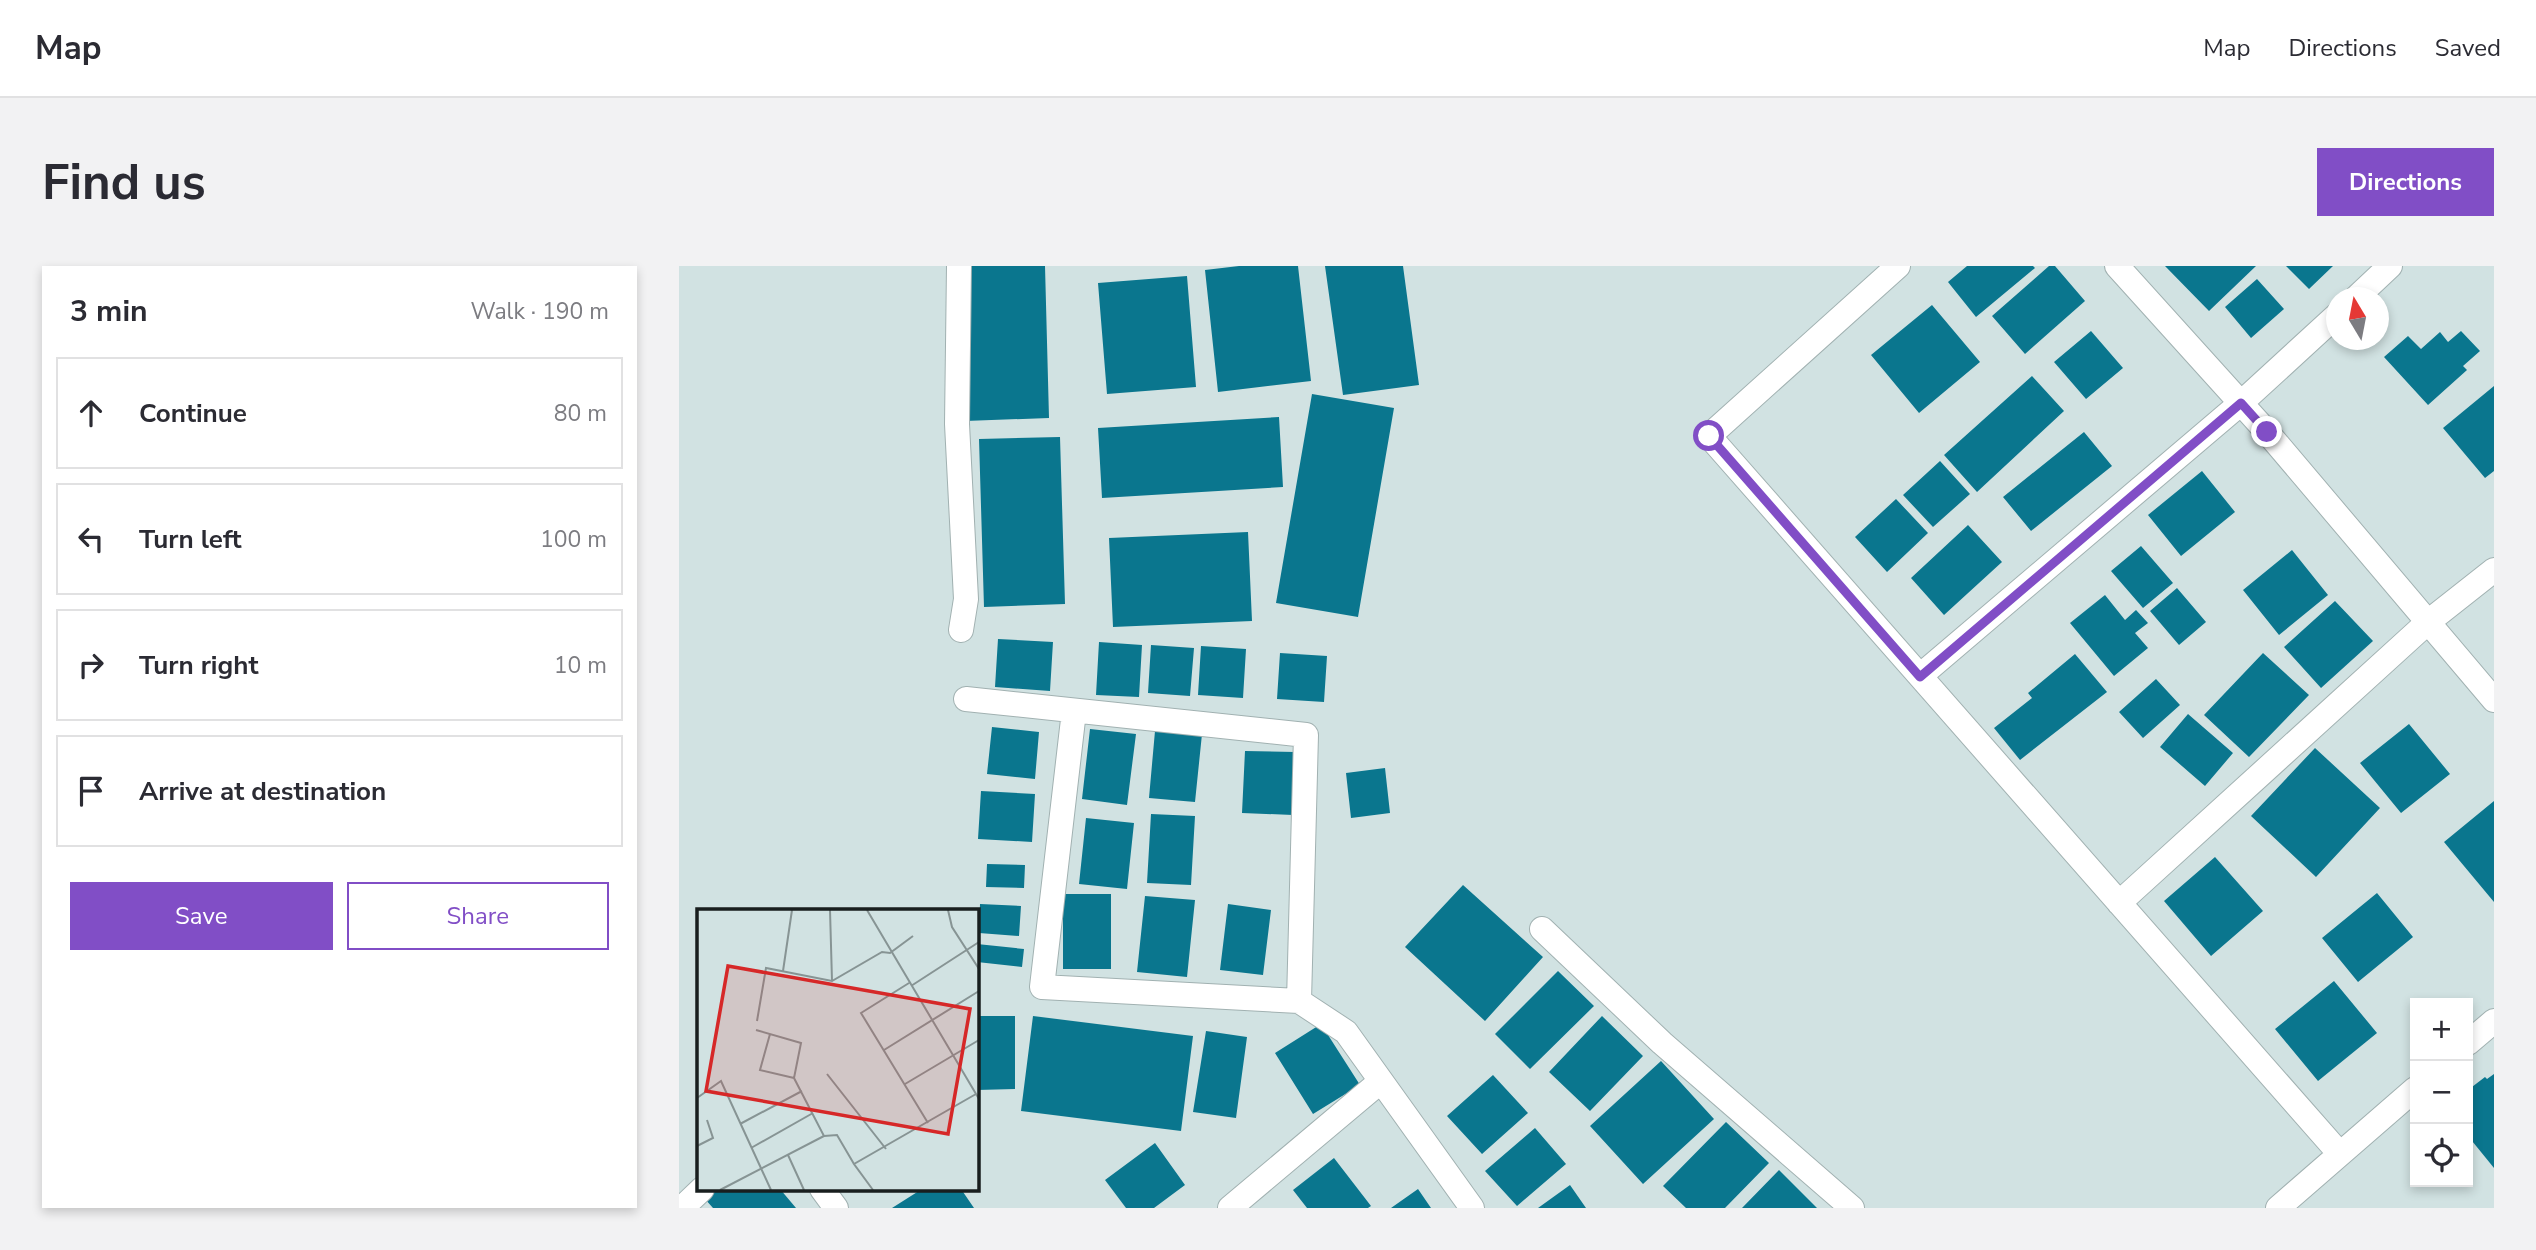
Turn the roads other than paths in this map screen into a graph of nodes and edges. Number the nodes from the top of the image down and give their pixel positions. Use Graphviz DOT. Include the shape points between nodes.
graph roads {
  1 [pos="959,266"];
  2 [pos="1898,266"];
  3 [pos="2117,266"];
  4 [pos="2390,266"];
  5 [pos="2368,287"];
  6 [pos="2326,324"];
  7 [pos="2241,403"];
  8 [pos="2494,570"];
  9 [pos="2428,622"];
  10 [pos="961,630"];
  11 [pos="1920,677"];
  12 [pos="966,699"];
  13 [pos="2494,701"];
  14 [pos="1074,711"];
  15 [pos="2119,903"];
  16 [pos="1542,929"];
  17 [pos="1299,1001"];
  18 [pos="2494,1021"];
  19 [pos="2473,1040"];
  20 [pos="1381,1081"];
  21 [pos="2410,1093"];
  22 [pos="2340,1154"];
  23 [pos="700,1191"];
  24 [pos="823,1191"];
  25 [pos="682,1208"];
  26 [pos="836,1208"];
  27 [pos="1230,1208"];
  28 [pos="1472,1208"];
  29 [pos="1851,1208"];
  30 [pos="2278,1208"];
  1 -- 10 [label="street" via="957,424 966,599"];
  2 -- 11 [label="street" via="1709,436"];
  3 -- 7 [label="street"];
  4 -- 5 [label="street"];
  6 -- 7 [label="street"];
  7 -- 9 [label="street"];
  7 -- 11 [label="street"];
  8 -- 9 [label="street"];
  9 -- 13 [label="street"];
  9 -- 15 [label="street"];
  11 -- 15 [label="street"];
  12 -- 14 [label="street"];
  14 -- 17 [label="street" via="1306,735"];
  14 -- 17 [label="street" via="1042,987"];
  15 -- 22 [label="street"];
  16 -- 29 [label="street" via="1662,1043"];
  17 -- 20 [label="street" via="1346,1032"];
  18 -- 19 [label="street"];
  20 -- 27 [label="street"];
  20 -- 28 [label="street"];
  21 -- 22 [label="street"];
  22 -- 30 [label="street"];
  23 -- 25 [label="street"];
  24 -- 26 [label="street"];
}
